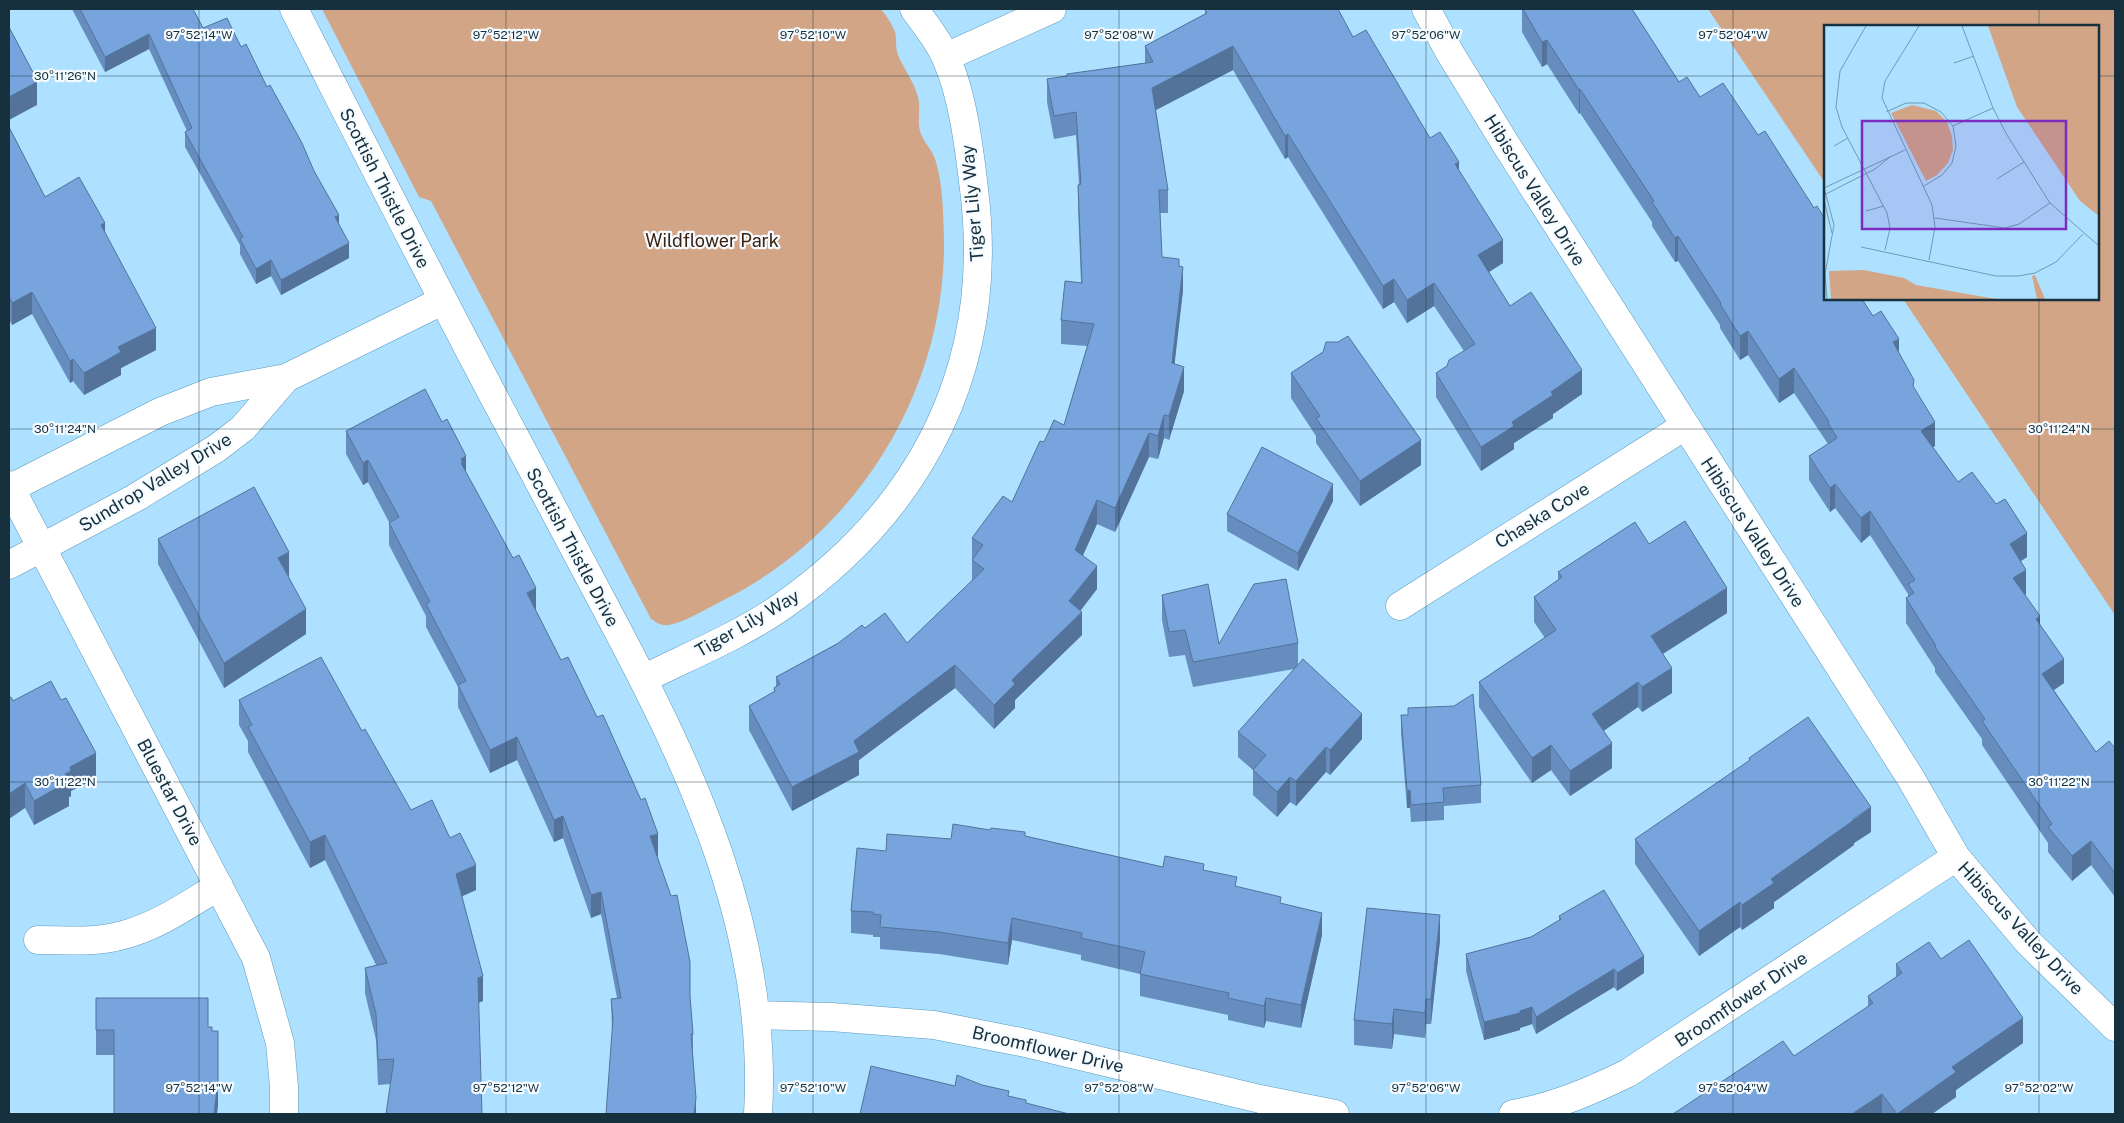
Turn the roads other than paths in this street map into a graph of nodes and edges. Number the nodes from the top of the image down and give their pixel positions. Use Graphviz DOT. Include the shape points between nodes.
graph roads {
  1 [pos="294,9"];
  2 [pos="914,9"];
  3 [pos="1052,9"];
  4 [pos="1426,9"];
  5 [pos="946,57"];
  6 [pos="442,300"];
  7 [pos="286,378"];
  8 [pos="1684,426"];
  9 [pos="9,487"];
  10 [pos="41,549"];
  11 [pos="9,566"];
  12 [pos="1400,606"];
  13 [pos="643,679"];
  14 [pos="1956,857"];
  15 [pos="219,886"];
  16 [pos="38,940"];
  17 [pos="757,1015"];
  18 [pos="2115,1027"];
  19 [pos="284,1114"];
  20 [pos="758,1114"];
  21 [pos="1335,1114"];
  22 [pos="1513,1114"];
  1 -- 6 [label="street, Scottish Thistle Drive"];
  2 -- 5 [label="street, Tiger Lily Way"];
  3 -- 5 [label="street"];
  4 -- 8 [label="street, Hibiscus Valley Drive" via="1505,143"];
  5 -- 13 [label="street, Tiger Lily Way" via="958,95 972,171 978,260 977,294 965,355 935,436 890,507 830,569 779,608"];
  6 -- 7 [label="street, Sundrop Valley Drive"];
  6 -- 13 [label="street, Scottish Thistle Drive"];
  7 -- 9 [label="street, Sundrop Valley Drive" via="203,396 160,412"];
  7 -- 10 [label="street, Sundrop Valley Drive" via="243,428 217,448 136,498"];
  8 -- 12 [label="street, Chaska Cove"];
  8 -- 14 [label="street, Hibiscus Valley Drive" via="1910,776"];
  9 -- 10 [label="street, Bluestar Drive"];
  10 -- 11 [label="street, Sundrop Valley Drive"];
  10 -- 15 [label="street, Bluestar Drive"];
  13 -- 17 [label="street, Scottish Thistle Drive" via="692,782 727,874"];
  14 -- 18 [label="street, Hibiscus Valley Drive" via="2028,942"];
  14 -- 22 [label="street, Broomflower Drive" via="1628,1073 1556,1104"];
  15 -- 16 [label="street" via="150,926 123,935 100,939"];
  15 -- 19 [label="street, Bluestar Drive" via="256,958 272,1012 280,1043"];
  17 -- 20 [label="street, Scottish Thistle Drive"];
  17 -- 21 [label="street, Broomflower Drive" via="934,1025"];
}
